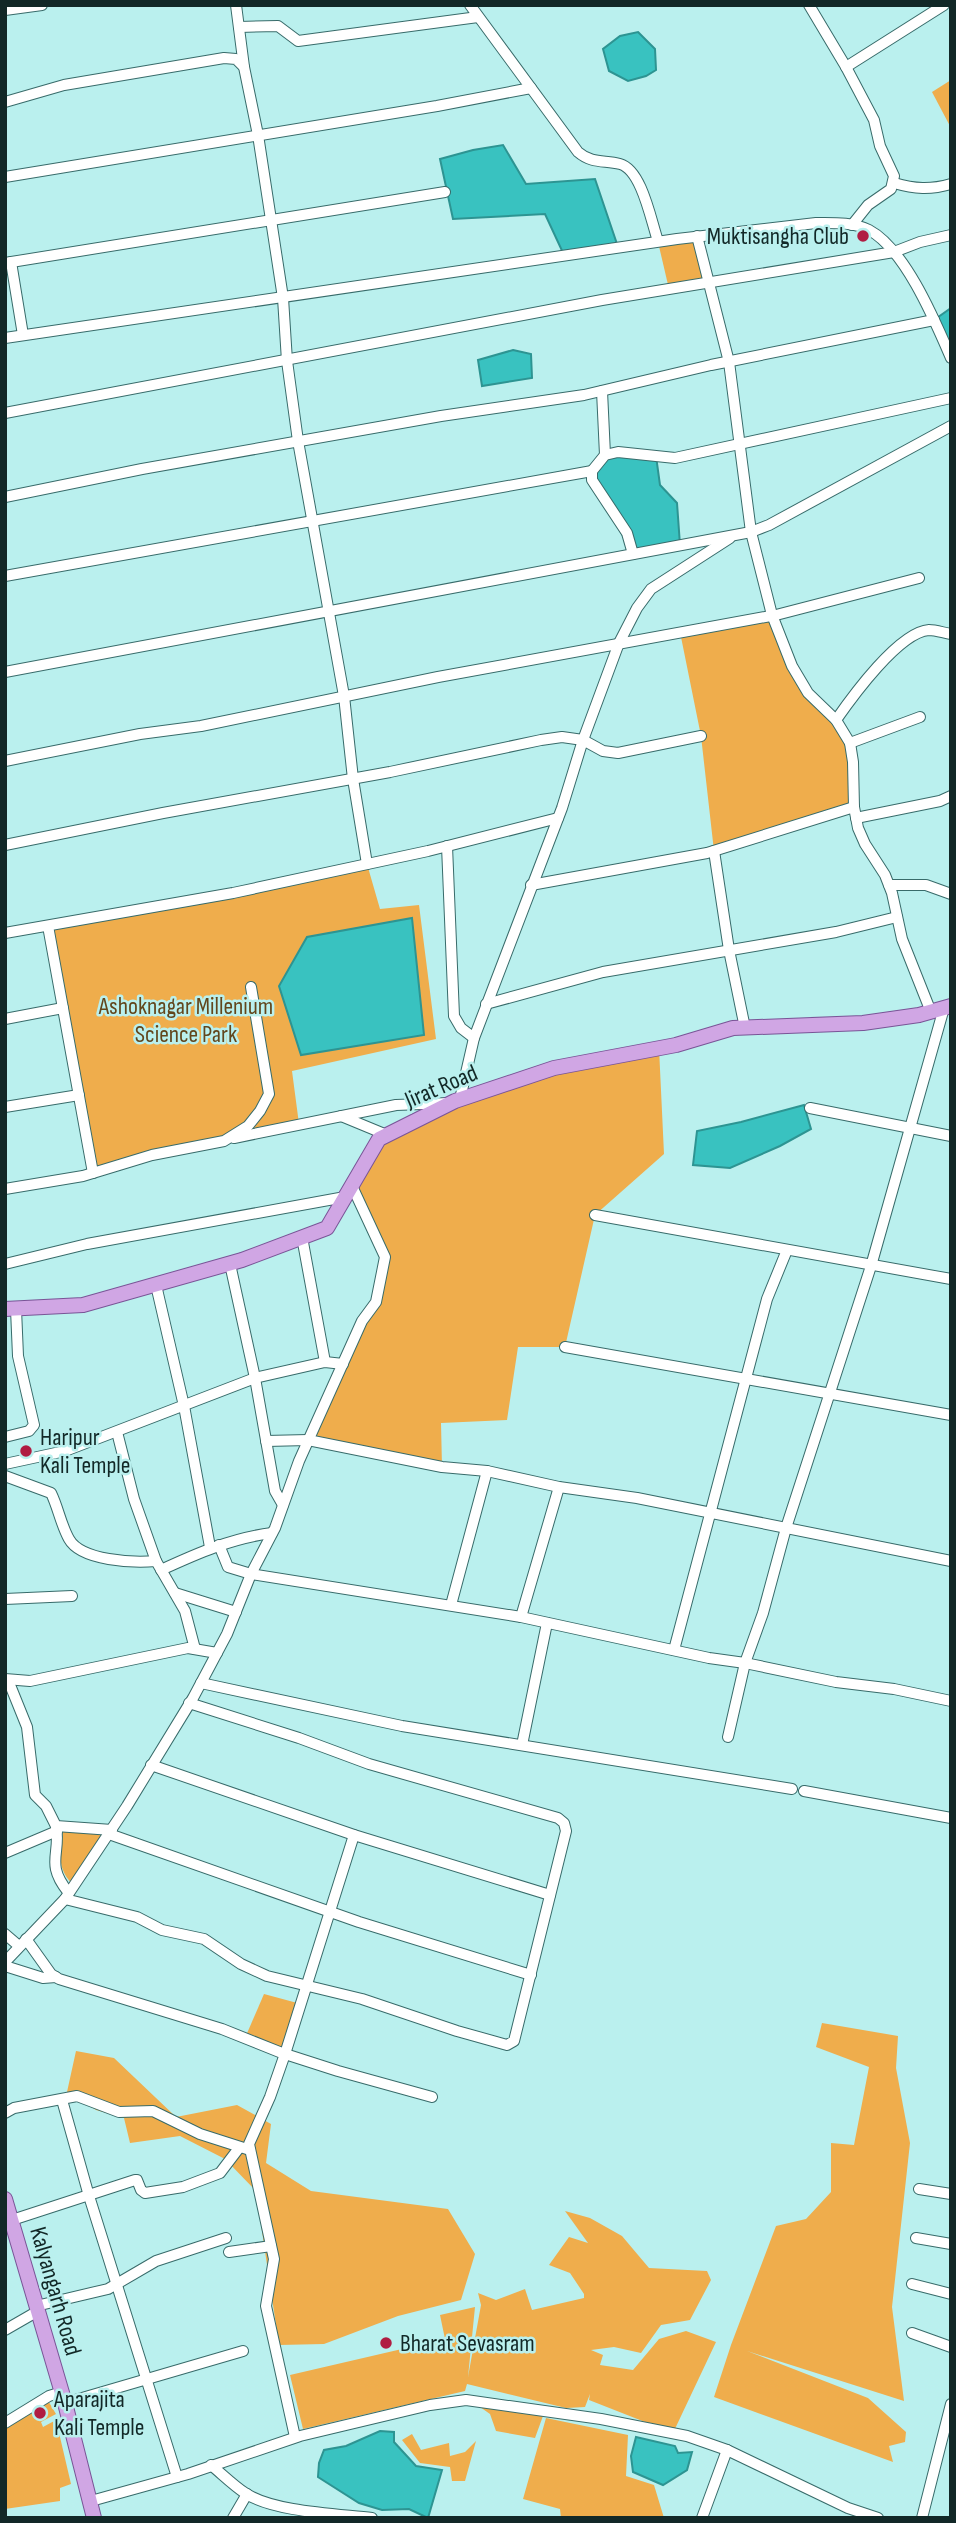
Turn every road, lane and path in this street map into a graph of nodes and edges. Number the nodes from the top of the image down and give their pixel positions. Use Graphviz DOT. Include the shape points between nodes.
graph roads {
  1 [pos="42,5"];
  2 [pos="236,5"];
  3 [pos="470,5"];
  4 [pos="808,5"];
  5 [pos="944,5"];
  6 [pos="5,10"];
  7 [pos="478,17"];
  8 [pos="239,27"];
  9 [pos="244,67"];
  10 [pos="846,67"];
  11 [pos="531,88"];
  12 [pos="5,102"];
  13 [pos="258,135"];
  14 [pos="5,177"];
  15 [pos="894,183"];
  16 [pos="951,184"];
  17 [pos="445,191"];
  18 [pos="271,221"];
  19 [pos="852,225"];
  20 [pos="951,235"];
  21 [pos="697,236"];
  22 [pos="658,242"];
  23 [pos="894,252"];
  24 [pos="8,262"];
  25 [pos="707,283"];
  26 [pos="283,298"];
  27 [pos="933,320"];
  28 [pos="23,335"];
  29 [pos="5,338"];
  30 [pos="951,358"];
  31 [pos="287,361"];
  32 [pos="729,362"];
  33 [pos="601,391"];
  34 [pos="951,398"];
  35 [pos="5,413"];
  36 [pos="951,426"];
  37 [pos="298,441"];
  38 [pos="739,444"];
  39 [pos="605,455"];
  40 [pos="592,471"];
  41 [pos="5,496"];
  42 [pos="311,522"];
  43 [pos="751,532"];
  44 [pos="735,535"];
  45 [pos="633,554"];
  46 [pos="5,576"];
  47 [pos="919,578"];
  48 [pos="330,610"];
  49 [pos="772,615"];
  50 [pos="951,634"];
  51 [pos="619,643"];
  52 [pos="5,672"];
  53 [pos="344,696"];
  54 [pos="920,716"];
  55 [pos="836,720"];
  56 [pos="701,736"];
  57 [pos="583,740"];
  58 [pos="850,743"];
  59 [pos="5,761"];
  60 [pos="353,779"];
  61 [pos="951,796"];
  62 [pos="855,813"];
  63 [pos="558,818"];
  64 [pos="5,845"];
  65 [pos="447,846"];
  66 [pos="714,851"];
  67 [pos="367,864"];
  68 [pos="531,885"];
  69 [pos="889,885"];
  70 [pos="951,894"];
  71 [pos="897,917"];
  72 [pos="48,926"];
  73 [pos="5,933"];
  74 [pos="729,950"];
  75 [pos="251,987"];
  76 [pos="486,1004"];
  77 [pos="63,1008"];
  78 [pos="942,1008"];
  79 [pos="5,1019"];
  80 [pos="745,1028"];
  81 [pos="474,1038"];
  82 [pos="79,1095"];
  83 [pos="455,1101"];
  84 [pos="5,1107"];
  85 [pos="810,1108"];
  86 [pos="341,1116"];
  87 [pos="909,1128"];
  88 [pos="387,1135"];
  89 [pos="951,1136"];
  90 [pos="224,1140"];
  91 [pos="93,1173"];
  92 [pos="5,1189"];
  93 [pos="348,1191"];
  94 [pos="596,1215"];
  95 [pos="302,1237"];
  96 [pos="787,1250"];
  97 [pos="5,1264"];
  98 [pos="230,1264"];
  99 [pos="870,1266"];
  100 [pos="951,1279"];
  101 [pos="156,1285"];
  102 [pos="11,1309"];
  103 [pos="565,1347"];
  104 [pos="325,1362"];
  105 [pos="343,1364"];
  106 [pos="255,1378"];
  107 [pos="745,1379"];
  108 [pos="831,1394"];
  109 [pos="184,1406"];
  110 [pos="951,1415"];
  111 [pos="117,1432"];
  112 [pos="5,1437"];
  113 [pos="308,1440"];
  114 [pos="266,1441"];
  115 [pos="5,1464"];
  116 [pos="487,1471"];
  117 [pos="5,1476"];
  118 [pos="559,1488"];
  119 [pos="284,1505"];
  120 [pos="712,1514"];
  121 [pos="786,1528"];
  122 [pos="272,1533"];
  123 [pos="215,1546"];
  124 [pos="951,1560"];
  125 [pos="159,1566"];
  126 [pos="251,1574"];
  127 [pos="175,1593"];
  128 [pos="72,1596"];
  129 [pos="5,1600"];
  130 [pos="450,1605"];
  131 [pos="236,1612"];
  132 [pos="521,1617"];
  133 [pos="547,1623"];
  134 [pos="195,1649"];
  135 [pos="674,1650"];
  136 [pos="217,1653"];
  137 [pos="745,1663"];
  138 [pos="7,1680"];
  139 [pos="201,1684"];
  140 [pos="951,1701"];
  141 [pos="190,1703"];
  142 [pos="727,1737"];
  143 [pos="522,1745"];
  144 [pos="151,1765"];
  145 [pos="792,1789"];
  146 [pos="804,1791"];
  147 [pos="951,1818"];
  148 [pos="56,1829"];
  149 [pos="110,1832"];
  150 [pos="354,1835"];
  151 [pos="5,1853"];
  152 [pos="66,1895"];
  153 [pos="551,1895"];
  154 [pos="330,1912"];
  155 [pos="5,1934"];
  156 [pos="22,1942"];
  157 [pos="5,1964"];
  158 [pos="531,1975"];
  159 [pos="56,1977"];
  160 [pos="307,1984"];
  161 [pos="285,2054"];
  162 [pos="432,2097"];
  163 [pos="62,2100"];
  164 [pos="5,2113"];
  165 [pos="245,2149"];
  166 [pos="919,2189"];
  167 [pos="951,2194"];
  168 [pos="89,2196"];
  169 [pos="5,2199"];
  170 [pos="12,2220"];
  171 [pos="226,2238"];
  172 [pos="916,2238"];
  173 [pos="951,2244"];
  174 [pos="271,2246"];
  175 [pos="229,2252"];
  176 [pos="117,2284"];
  177 [pos="912,2284"];
  178 [pos="951,2294"];
  179 [pos="37,2309"];
  180 [pos="5,2330"];
  181 [pos="912,2333"];
  182 [pos="951,2347"];
  183 [pos="243,2351"];
  184 [pos="148,2378"];
  185 [pos="63,2397"];
  186 [pos="951,2404"];
  187 [pos="5,2423"];
  188 [pos="295,2437"];
  189 [pos="727,2450"];
  190 [pos="211,2465"];
  191 [pos="177,2477"];
  192 [pos="247,2494"];
  193 [pos="91,2501"];
  194 [pos="846,2513"];
  195 [pos="94,2518"];
  196 [pos="233,2518"];
  197 [pos="372,2518"];
  198 [pos="702,2518"];
  199 [pos="878,2518"];
  200 [pos="922,2518"];
  1 -- 6 [label="street"];
  2 -- 8 [label="street"];
  3 -- 7 [label="street"];
  4 -- 10 [label="street"];
  5 -- 10 [label="street"];
  7 -- 8 [label="street" via="298,41 278,26"];
  7 -- 11 [label="street"];
  8 -- 9 [label="street"];
  9 -- 12 [label="street" via="236,59 224,58 64,85"];
  9 -- 13 [label="street"];
  10 -- 15 [label="street" via="874,120"];
  11 -- 13 [label="street"];
  11 -- 22 [label="street" via="578,152 591,161 630,169"];
  13 -- 14 [label="street"];
  13 -- 18 [label="street"];
  15 -- 16 [label="street" via="914,189"];
  15 -- 19 [label="street"];
  17 -- 18 [label="street"];
  18 -- 24 [label="street"];
  18 -- 26 [label="street"];
  19 -- 21 [label="street" via="816,223"];
  19 -- 23 [label="street" via="869,230"];
  20 -- 23 [label="street"];
  21 -- 22 [label="street"];
  21 -- 25 [label="street"];
  22 -- 26 [label="street"];
  23 -- 25 [label="street"];
  23 -- 27 [label="street"];
  24 -- 28 [label="street"];
  25 -- 31 [label="street"];
  25 -- 32 [label="street"];
  26 -- 28 [label="street"];
  26 -- 31 [label="street"];
  27 -- 30 [label="street"];
  27 -- 32 [label="street"];
  28 -- 29 [label="street"];
  31 -- 35 [label="street"];
  31 -- 37 [label="street"];
  32 -- 33 [label="street"];
  32 -- 38 [label="street"];
  33 -- 37 [label="street"];
  33 -- 39 [label="street"];
  34 -- 38 [label="street"];
  36 -- 43 [label="street"];
  37 -- 41 [label="street"];
  37 -- 42 [label="street"];
  38 -- 39 [label="street" via="675,458 618,452"];
  38 -- 43 [label="street"];
  39 -- 40 [label="street"];
  40 -- 42 [label="street"];
  40 -- 45 [label="street" via="592,480 627,533"];
  42 -- 46 [label="street"];
  42 -- 48 [label="street"];
  43 -- 44 [label="street"];
  43 -- 49 [label="street"];
  44 -- 45 [label="street"];
  44 -- 51 [label="street" via="652,589"];
  45 -- 48 [label="street"];
  47 -- 49 [label="street"];
  48 -- 52 [label="street"];
  48 -- 53 [label="street"];
  49 -- 51 [label="street"];
  49 -- 55 [label="street" via="792,666 808,692"];
  50 -- 55 [label="street" via="927,630 907,640 880,665"];
  51 -- 53 [label="street"];
  51 -- 57 [label="street"];
  53 -- 59 [label="street"];
  53 -- 60 [label="street"];
  54 -- 58 [label="street"];
  55 -- 58 [label="street"];
  56 -- 57 [label="street" via="618,753"];
  57 -- 60 [label="street" via="541,740"];
  57 -- 63 [label="street"];
  58 -- 62 [label="street"];
  60 -- 64 [label="street"];
  60 -- 67 [label="street"];
  61 -- 62 [label="street"];
  62 -- 66 [label="street"];
  62 -- 69 [label="street" via="865,844"];
  63 -- 65 [label="street"];
  63 -- 68 [label="street"];
  65 -- 67 [label="street"];
  65 -- 81 [label="street" via="454,1016"];
  66 -- 68 [label="street"];
  66 -- 74 [label="street"];
  67 -- 72 [label="street"];
  68 -- 76 [label="street"];
  69 -- 70 [label="street" via="926,885"];
  69 -- 71 [label="street"];
  71 -- 74 [label="street"];
  71 -- 78 [label="street" via="907,954"];
  72 -- 73 [label="street"];
  72 -- 77 [label="street"];
  74 -- 76 [label="street" via="603,972"];
  74 -- 80 [label="street"];
  75 -- 90 [label="street" via="269,1094 248,1126"];
  76 -- 81 [label="street"];
  77 -- 79 [label="street"];
  77 -- 82 [label="street"];
  78 -- 80 [label="main road, Jirat Road" via="863,1023"];
  78 -- 87 [label="street"];
  80 -- 83 [label="main road, Jirat Road" via="554,1068"];
  81 -- 83 [label="street"];
  82 -- 84 [label="street"];
  82 -- 91 [label="street"];
  83 -- 86 [label="street" via="411,1103"];
  83 -- 88 [label="main road, Jirat Road"];
  85 -- 87 [label="street"];
  86 -- 88 [label="street"];
  86 -- 90 [label="street"];
  87 -- 89 [label="street"];
  87 -- 99 [label="street"];
  88 -- 93 [label="main road, Jirat Road"];
  90 -- 91 [label="street"];
  91 -- 92 [label="street"];
  93 -- 95 [label="main road, Jirat Road" via="327,1228"];
  93 -- 97 [label="street"];
  93 -- 105 [label="street" via="385,1257 376,1302"];
  94 -- 96 [label="street"];
  95 -- 98 [label="main road, Jirat Road"];
  95 -- 104 [label="street"];
  96 -- 99 [label="street"];
  96 -- 107 [label="street" via="767,1299"];
  98 -- 101 [label="main road, Jirat Road"];
  98 -- 106 [label="street"];
  99 -- 100 [label="street"];
  99 -- 108 [label="street"];
  101 -- 102 [label="main road, Jirat Road" via="83,1305"];
  101 -- 109 [label="street"];
  102 -- 112 [label="street" via="34,1425 29,1431"];
  103 -- 107 [label="street"];
  104 -- 105 [label="street"];
  104 -- 106 [label="street"];
  105 -- 113 [label="street"];
  106 -- 109 [label="street"];
  106 -- 114 [label="street"];
  107 -- 108 [label="street"];
  107 -- 120 [label="street"];
  108 -- 110 [label="street"];
  108 -- 121 [label="street"];
  109 -- 111 [label="street"];
  109 -- 123 [label="street"];
  111 -- 115 [label="street" via="65,1451"];
  111 -- 125 [label="street" via="134,1499"];
  113 -- 114 [label="street"];
  113 -- 116 [label="street"];
  113 -- 119 [label="street"];
  114 -- 119 [label="street" via="275,1491"];
  116 -- 118 [label="street"];
  116 -- 130 [label="street"];
  117 -- 125 [label="street" via="51,1493 70,1541 81,1550 94,1557"];
  118 -- 120 [label="street"];
  118 -- 132 [label="street"];
  119 -- 122 [label="street"];
  120 -- 121 [label="street"];
  120 -- 135 [label="street"];
  121 -- 124 [label="street"];
  121 -- 137 [label="street"];
  122 -- 123 [label="street"];
  122 -- 126 [label="street"];
  123 -- 125 [label="street"];
  123 -- 126 [label="street" via="228,1567"];
  125 -- 127 [label="street"];
  126 -- 130 [label="street"];
  126 -- 131 [label="street"];
  127 -- 131 [label="street"];
  127 -- 134 [label="street"];
  128 -- 129 [label="street"];
  130 -- 132 [label="street"];
  131 -- 136 [label="street"];
  132 -- 133 [label="street"];
  133 -- 135 [label="street"];
  133 -- 143 [label="street"];
  134 -- 136 [label="street"];
  134 -- 138 [label="street" via="30,1681"];
  135 -- 137 [label="street"];
  136 -- 139 [label="street"];
  137 -- 140 [label="street"];
  137 -- 142 [label="street"];
  138 -- 148 [label="street" via="27,1727 35,1795 46,1806"];
  139 -- 141 [label="street"];
  139 -- 143 [label="street" via="402,1726"];
  141 -- 144 [label="street"];
  141 -- 153 [label="street" via="369,1765 558,1818 566,1830"];
  143 -- 145 [label="street"];
  144 -- 149 [label="street"];
  144 -- 150 [label="street"];
  146 -- 147 [label="street"];
  148 -- 149 [label="street"];
  148 -- 151 [label="street"];
  148 -- 152 [label="street" via="53,1859"];
  149 -- 152 [label="street"];
  149 -- 154 [label="street"];
  150 -- 153 [label="street"];
  150 -- 154 [label="street"];
  152 -- 156 [label="street"];
  152 -- 160 [label="street" via="137,1916 162,1930 204,1939 267,1976"];
  153 -- 158 [label="street"];
  154 -- 158 [label="street"];
  154 -- 160 [label="street"];
  155 -- 156 [label="street"];
  156 -- 157 [label="street"];
  156 -- 159 [label="street"];
  157 -- 159 [label="street" via="43,1978"];
  158 -- 160 [label="street" via="514,2041 507,2045"];
  159 -- 161 [label="street" via="222,2029"];
  160 -- 161 [label="street"];
  161 -- 162 [label="street"];
  161 -- 165 [label="street"];
  163 -- 164 [label="street"];
  163 -- 165 [label="street" via="77,2096 119,2112 153,2111"];
  163 -- 168 [label="street"];
  165 -- 168 [label="street" via="220,2173 183,2187 145,2193 135,2180"];
  165 -- 174 [label="street"];
  166 -- 167 [label="street"];
  168 -- 170 [label="street"];
  168 -- 176 [label="street"];
  169 -- 170 [label="main road, Kalyangarh Road"];
  170 -- 179 [label="main road, Kalyangarh Road"];
  171 -- 176 [label="street" via="156,2261"];
  172 -- 173 [label="street"];
  174 -- 175 [label="street"];
  174 -- 188 [label="street" via="273,2268 266,2306"];
  176 -- 179 [label="street"];
  176 -- 184 [label="street"];
  177 -- 178 [label="street"];
  179 -- 180 [label="street"];
  179 -- 185 [label="main road, Kalyangarh Road"];
  181 -- 182 [label="street"];
  183 -- 184 [label="street"];
  184 -- 185 [label="street"];
  184 -- 191 [label="street"];
  185 -- 187 [label="street" via="50,2396"];
  185 -- 193 [label="main road, Kalyangarh Road"];
  186 -- 200 [label="street"];
  188 -- 189 [label="street" via="466,2400 601,2419 687,2436"];
  188 -- 190 [label="street"];
  189 -- 194 [label="street"];
  189 -- 198 [label="street"];
  190 -- 191 [label="street"];
  190 -- 192 [label="street"];
  191 -- 193 [label="street"];
  192 -- 196 [label="street"];
  192 -- 197 [label="street" via="298,2509"];
  193 -- 195 [label="main road, Kalyangarh Road"];
  194 -- 199 [label="street"];
}
